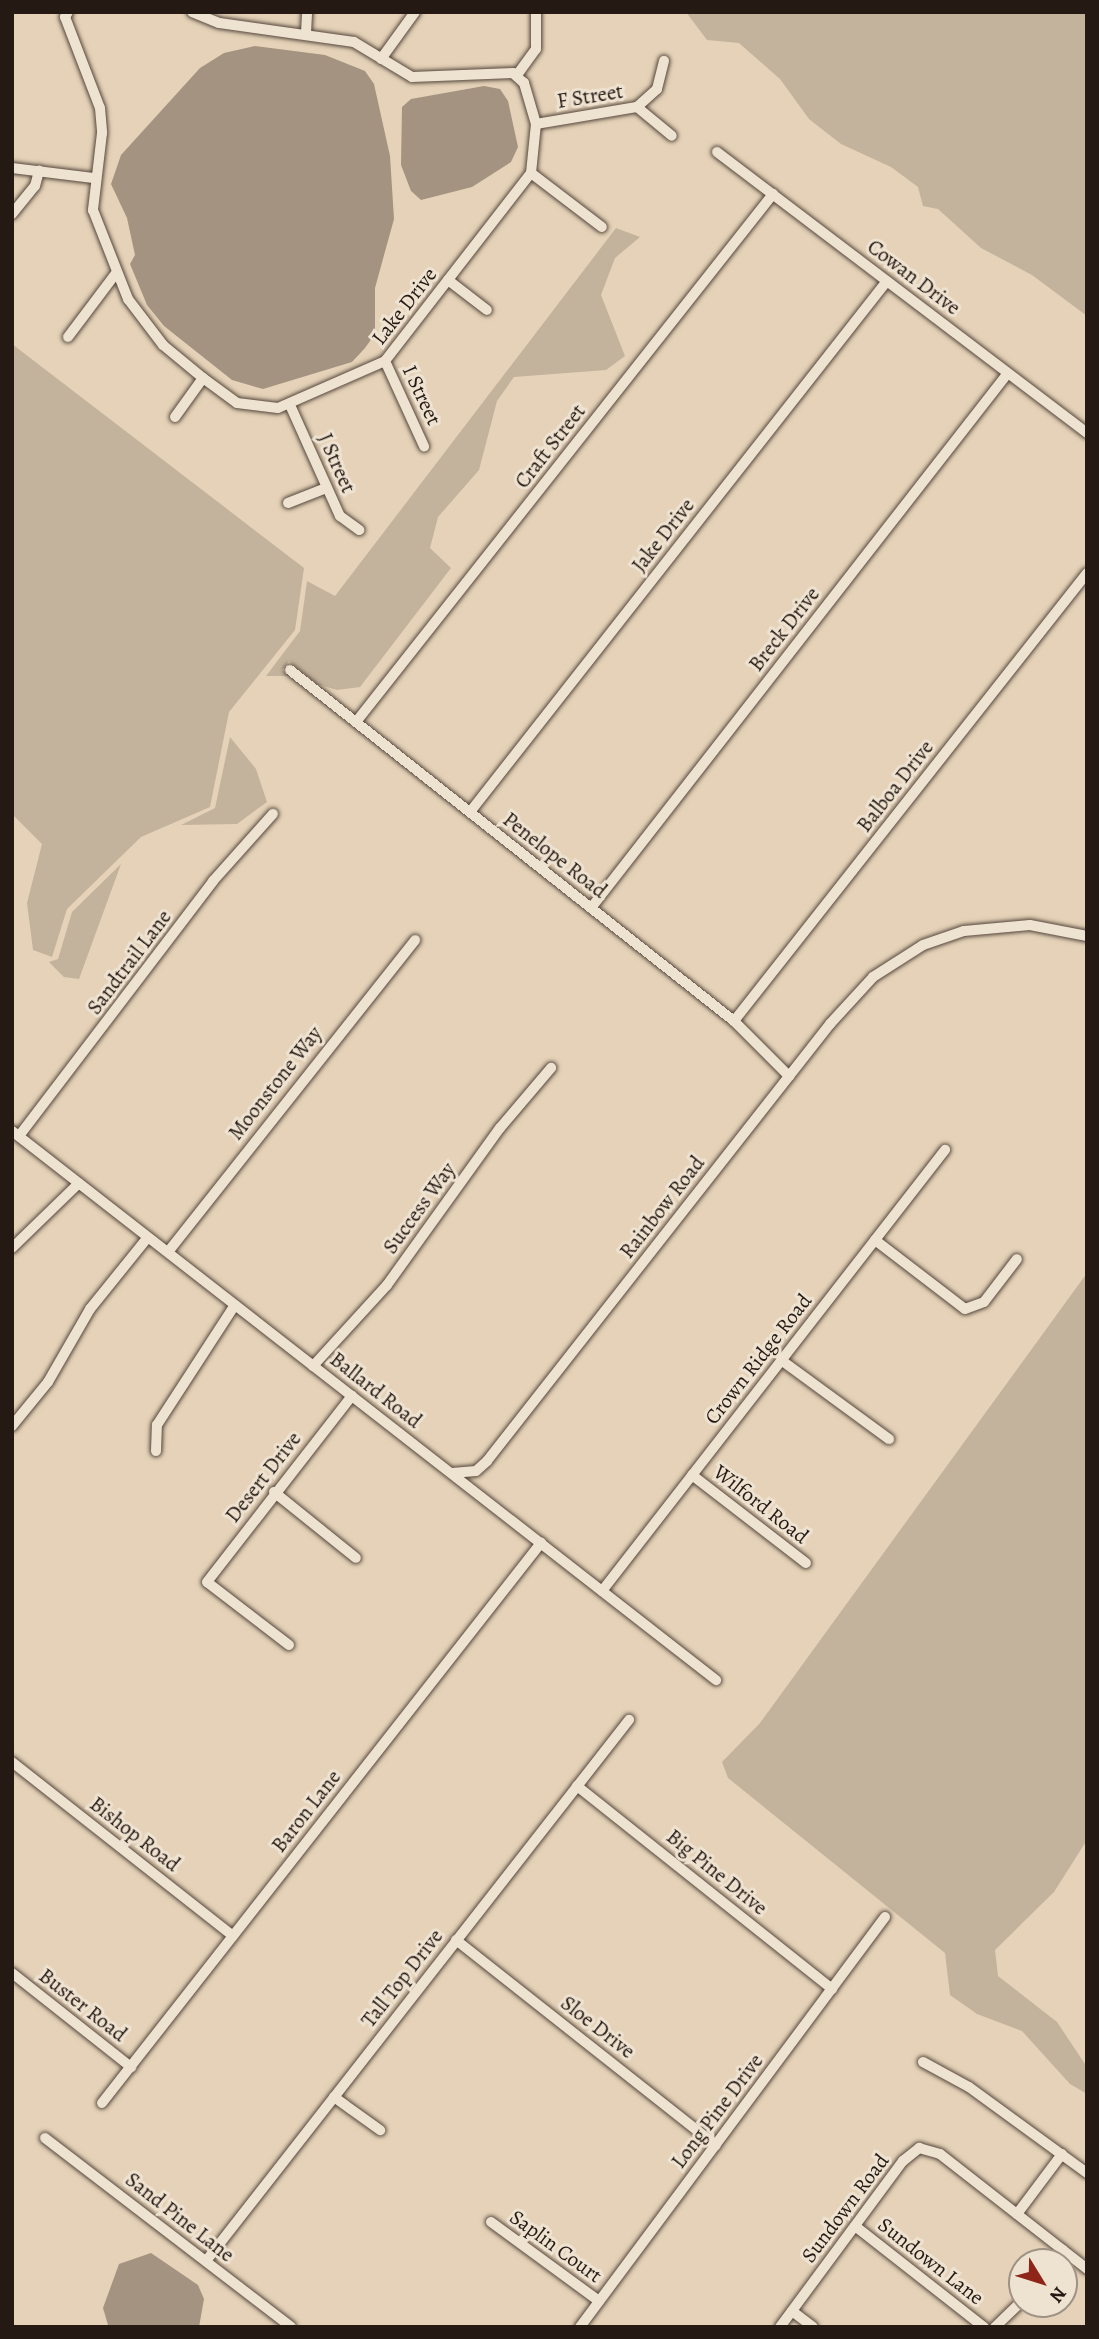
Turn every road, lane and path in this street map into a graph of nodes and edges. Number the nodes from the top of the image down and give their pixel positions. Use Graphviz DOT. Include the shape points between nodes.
graph roads {
  1 [pos="68,12"];
  2 [pos="192,12"];
  3 [pos="307,12"];
  4 [pos="415,12"];
  5 [pos="536,12"];
  6 [pos="306,33"];
  7 [pos="381,59"];
  8 [pos="664,61"];
  9 [pos="517,75"];
  10 [pos="638,107"];
  11 [pos="536,124"];
  12 [pos="672,136"];
  13 [pos="717,152"];
  14 [pos="12,168"];
  15 [pos="39,171"];
  16 [pos="531,173"];
  17 [pos="93,178"];
  18 [pos="773,194"];
  19 [pos="12,214"];
  20 [pos="602,227"];
  21 [pos="117,272"];
  22 [pos="448,280"];
  23 [pos="887,281"];
  24 [pos="487,310"];
  25 [pos="68,337"];
  26 [pos="385,361"];
  27 [pos="1008,373"];
  28 [pos="203,378"];
  29 [pos="290,405"];
  30 [pos="176,417"];
  31 [pos="1087,433"];
  32 [pos="424,446"];
  33 [pos="326,488"];
  34 [pos="288,503"];
  35 [pos="359,530"];
  36 [pos="1087,573"];
  37 [pos="290,670"];
  38 [pos="356,722"];
  39 [pos="470,812"];
  40 [pos="273,814"];
  41 [pos="591,908"];
  42 [pos="1087,936"];
  43 [pos="415,940"];
  44 [pos="734,1021"];
  45 [pos="551,1068"];
  46 [pos="789,1076"];
  47 [pos="16,1134"];
  48 [pos="945,1150"];
  49 [pos="79,1183"];
  50 [pos="148,1237"];
  51 [pos="875,1240"];
  52 [pos="12,1248"];
  53 [pos="168,1252"];
  54 [pos="1017,1259"];
  55 [pos="235,1305"];
  56 [pos="781,1360"];
  57 [pos="313,1366"];
  58 [pos="352,1396"];
  59 [pos="12,1426"];
  60 [pos="890,1439"];
  61 [pos="156,1451"];
  62 [pos="451,1472"];
  63 [pos="692,1475"];
  64 [pos="274,1492"];
  65 [pos="541,1543"];
  66 [pos="356,1558"];
  67 [pos="806,1563"];
  68 [pos="602,1591"];
  69 [pos="289,1645"];
  70 [pos="716,1680"];
  71 [pos="629,1720"];
  72 [pos="12,1762"];
  73 [pos="577,1786"];
  74 [pos="885,1917"];
  75 [pos="233,1936"];
  76 [pos="456,1941"];
  77 [pos="12,1973"];
  78 [pos="832,1989"];
  79 [pos="923,2062"];
  80 [pos="131,2067"];
  81 [pos="334,2097"];
  82 [pos="102,2103"];
  83 [pos="380,2130"];
  84 [pos="45,2137"];
  85 [pos="716,2145"];
  86 [pos="1062,2154"];
  87 [pos="1087,2173"];
  88 [pos="1017,2214"];
  89 [pos="491,2222"];
  90 [pos="855,2226"];
  91 [pos="1060,2248"];
  92 [pos="206,2261"];
  93 [pos="599,2301"];
  94 [pos="792,2311"];
  95 [pos="1008,2314"];
  96 [pos="291,2327"];
  97 [pos="580,2327"];
  98 [pos="780,2327"];
  99 [pos="813,2327"];
  100 [pos="984,2327"];
  101 [pos="995,2327"];
  1 -- 17 [label="street, Lake Drive" via="65,17 100,108 102,132"];
  2 -- 6 [label="street" via="219,23"];
  3 -- 6 [label="street"];
  4 -- 7 [label="street"];
  5 -- 9 [label="street" via="536,49"];
  6 -- 7 [label="street" via="354,42"];
  7 -- 9 [label="street" via="421,78 483,70"];
  8 -- 10 [label="street, F Street" via="657,89"];
  9 -- 11 [label="street"];
  10 -- 11 [label="street, F Street"];
  10 -- 12 [label="street"];
  11 -- 16 [label="street"];
  13 -- 18 [label="street, Cowan Drive"];
  14 -- 15 [label="street"];
  15 -- 17 [label="street"];
  15 -- 19 [label="street" via="35,186"];
  16 -- 20 [label="street"];
  16 -- 22 [label="street, Lake Drive"];
  17 -- 21 [label="street, Lake Drive" via="93,210"];
  18 -- 23 [label="street, Cowan Drive"];
  18 -- 38 [label="street, Craft Street"];
  21 -- 25 [label="street"];
  21 -- 28 [label="street, Lake Drive" via="148,328"];
  22 -- 24 [label="street"];
  22 -- 26 [label="street, Lake Drive"];
  23 -- 27 [label="street, Cowan Drive"];
  23 -- 39 [label="street, Jake Drive"];
  26 -- 29 [label="street, Lake Drive"];
  26 -- 32 [label="street, I Street"];
  27 -- 31 [label="street, Cowan Drive"];
  27 -- 41 [label="street, Breck Drive"];
  28 -- 29 [label="street, Lake Drive" via="247,406"];
  28 -- 30 [label="street"];
  29 -- 33 [label="street, J Street"];
  33 -- 34 [label="street"];
  33 -- 35 [label="street, J Street" via="340,516"];
  36 -- 44 [label="street, Balboa Drive"];
  37 -- 38 [label="street, Penelope Road"];
  38 -- 39 [label="street, Penelope Road"];
  39 -- 41 [label="street, Penelope Road"];
  40 -- 47 [label="street, Sandtrail Lane" via="214,881"];
  41 -- 44 [label="street, Penelope Road"];
  42 -- 46 [label="street, Rainbow Road" via="1030,925 987,927 943,937 903,955 856,993"];
  43 -- 53 [label="street, Moonstone Way"];
  44 -- 46 [label="street, Penelope Road"];
  45 -- 57 [label="street, Success Way" via="500,1128 387,1285"];
  46 -- 62 [label="street, Rainbow Road" via="487,1461 476,1471"];
  47 -- 49 [label="street, Ballard Road"];
  48 -- 51 [label="street, Crown Ridge Road"];
  49 -- 50 [label="street, Ballard Road"];
  49 -- 52 [label="street"];
  50 -- 53 [label="street, Ballard Road"];
  50 -- 59 [label="street" via="90,1309 48,1382"];
  51 -- 54 [label="street" via="970,1310 984,1302"];
  51 -- 56 [label="street, Crown Ridge Road"];
  53 -- 55 [label="street, Ballard Road"];
  55 -- 57 [label="street, Ballard Road"];
  55 -- 61 [label="street" via="157,1425"];
  56 -- 60 [label="street"];
  56 -- 63 [label="street, Crown Ridge Road"];
  57 -- 58 [label="street, Ballard Road"];
  58 -- 62 [label="street, Ballard Road"];
  58 -- 64 [label="street, Desert Drive"];
  62 -- 65 [label="street, Ballard Road"];
  63 -- 67 [label="street, Wilford Road"];
  63 -- 68 [label="street, Crown Ridge Road"];
  64 -- 66 [label="street"];
  64 -- 69 [label="street, Desert Drive" via="207,1582"];
  65 -- 68 [label="street, Ballard Road"];
  65 -- 75 [label="street, Baron Lane"];
  68 -- 70 [label="street, Ballard Road"];
  71 -- 73 [label="street, Tall Top Drive"];
  72 -- 75 [label="street, Bishop Road"];
  73 -- 76 [label="street, Tall Top Drive"];
  73 -- 78 [label="street, Big Pine Drive"];
  74 -- 78 [label="street, Long Pine Drive"];
  75 -- 80 [label="street, Baron Lane"];
  76 -- 81 [label="street, Tall Top Drive"];
  76 -- 85 [label="street, Sloe Drive"];
  77 -- 80 [label="street, Buster Road"];
  78 -- 85 [label="street, Long Pine Drive"];
  79 -- 86 [label="street" via="969,2087"];
  80 -- 82 [label="street, Baron Lane"];
  81 -- 83 [label="street"];
  81 -- 92 [label="street, Tall Top Drive"];
  84 -- 92 [label="street, Sand Pine Lane"];
  85 -- 93 [label="street, Long Pine Drive"];
  86 -- 87 [label="street"];
  86 -- 88 [label="street"];
  88 -- 90 [label="street, Sundown Road" via="940,2154 919,2148 903,2161"];
  88 -- 91 [label="street, Sundown Road"];
  89 -- 93 [label="street, Saplin Court"];
  90 -- 94 [label="street, Sundown Road"];
  90 -- 100 [label="street, Sundown Lane"];
  92 -- 96 [label="street, Sand Pine Lane"];
  93 -- 97 [label="street, Long Pine Drive"];
  94 -- 98 [label="street, Sundown Road"];
  94 -- 99 [label="street"];
  95 -- 101 [label="street, Sundown Lane"];
}
